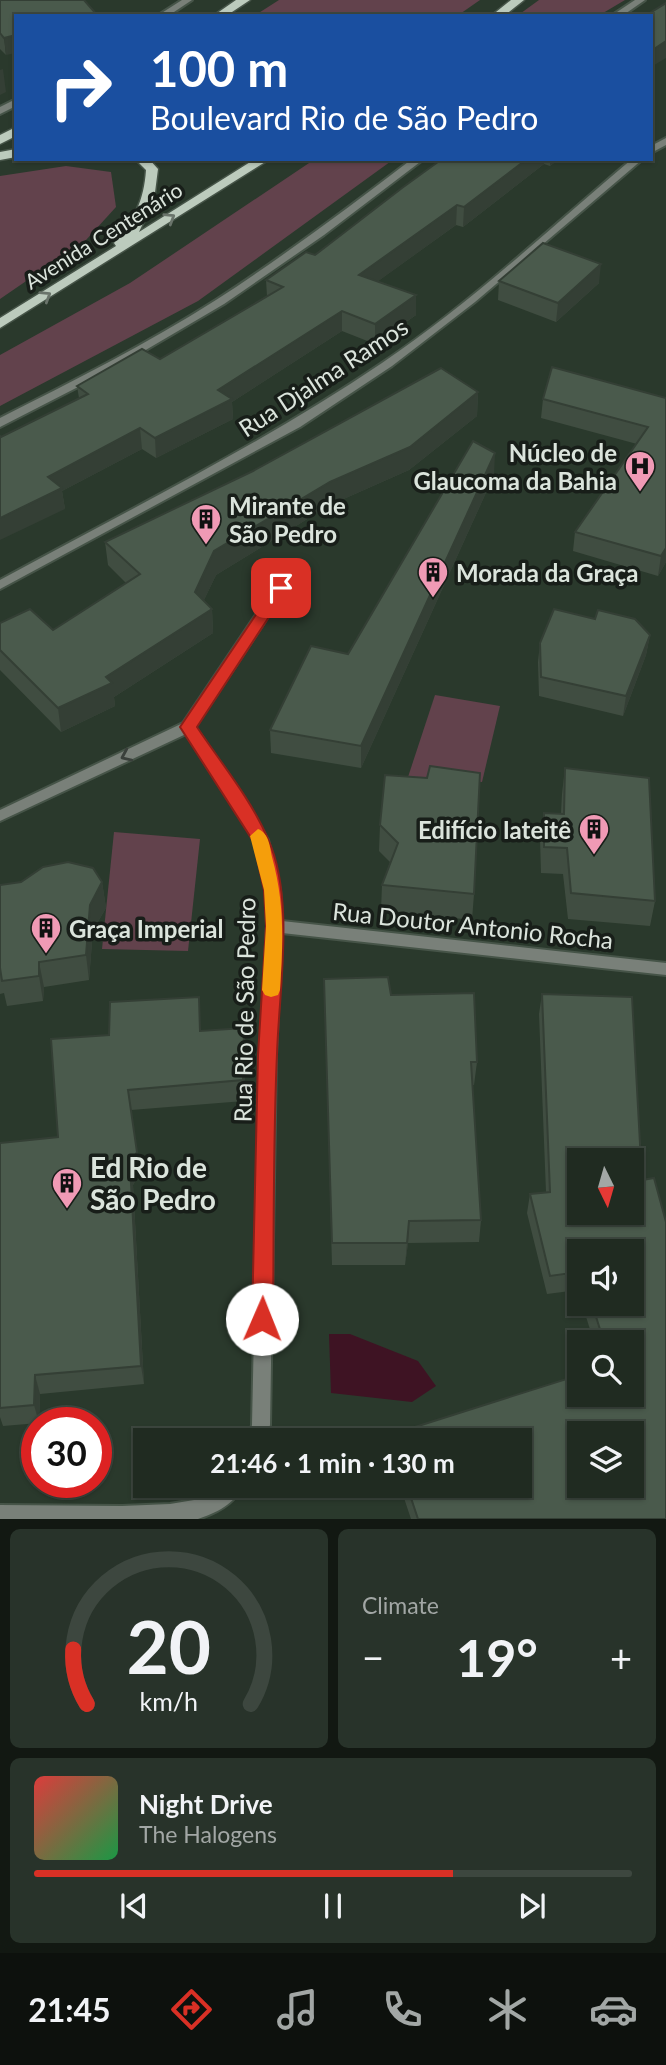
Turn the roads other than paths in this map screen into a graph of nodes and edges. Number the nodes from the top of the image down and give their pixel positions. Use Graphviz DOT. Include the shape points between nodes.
graph roads {
  1 [pos="188,0"];
  2 [pos="244,0"];
  3 [pos="518,0"];
  4 [pos="641,0"];
  5 [pos="164,14"];
  6 [pos="221,14"];
  7 [pos="499,14"];
  8 [pos="618,14"];
  9 [pos="143,161"];
  10 [pos="261,161"];
  11 [pos="416,161"];
  12 [pos="636,161"];
  13 [pos="92,268"];
  14 [pos="0,324"];
  15 [pos="0,423"];
  16 [pos="0,584"];
  17 [pos="281,588"];
  18 [pos="188,727"];
  19 [pos="0,816"];
  20 [pos="275,926"];
  21 [pos="666,969"];
  22 [pos="260,1428"];
  23 [pos="219,1498"];
  24 [pos="0,1515"];
  1 -- 5 [label="street"];
  2 -- 6 [label="main road"];
  3 -- 7 [label="main road"];
  4 -- 8 [label="street"];
  9 -- 13 [label="main road" via="152,169 148,204 132,234"];
  13 -- 10 [label="main road, Avenida Centenário, one-way"];
  11 -- 15 [label="street" via="219,303"];
  12 -- 16 [label="street, Rua Djalma Ramos" via="388,364 296,424"];
  14 -- 13 [label="main road, Avenida Centenário, one-way"];
  17 -- 18 [label="street"];
  18 -- 19 [label="street, one-way"];
  18 -- 20 [label="street, Rua Rio de São Pedro" via="261,840 273,890"];
  20 -- 21 [label="street, Rua Doutor Antonio Rocha"];
  20 -- 22 [label="street, Rua Rio de São Pedro"];
  23 -- 24 [label="street" via="195,1511 149,1515"];
}
